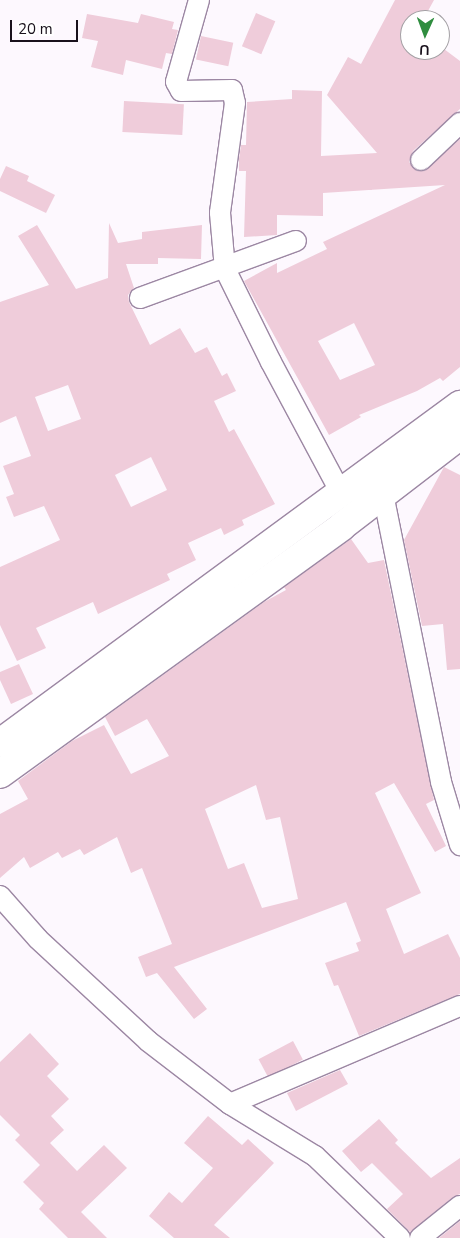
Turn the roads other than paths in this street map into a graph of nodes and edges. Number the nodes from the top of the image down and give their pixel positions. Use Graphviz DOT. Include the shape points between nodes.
graph roads {
  1 [pos="199,0"];
  2 [pos="460,123"];
  3 [pos="421,160"];
  4 [pos="296,241"];
  5 [pos="225,269"];
  6 [pos="140,298"];
  7 [pos="460,405"];
  8 [pos="460,434"];
  9 [pos="378,467"];
  10 [pos="340,491"];
  11 [pos="384,494"];
  12 [pos="0,742"];
  13 [pos="0,774"];
  14 [pos="460,845"];
  15 [pos="0,896"];
  16 [pos="460,1006"];
  17 [pos="230,1104"];
  18 [pos="460,1206"];
  19 [pos="400,1238"];
  20 [pos="420,1238"];
  1 -- 5 [label="street" via="176,82 181,91 232,90 235,103 220,213"];
  2 -- 3 [label="street"];
  4 -- 5 [label="street"];
  5 -- 6 [label="street"];
  5 -- 10 [label="street"];
  7 -- 9 [label="main road"];
  8 -- 11 [label="main road"];
  9 -- 10 [label="main road"];
  9 -- 11 [label="street"];
  10 -- 12 [label="main road" via="123,655"];
  11 -- 13 [label="main road"];
  11 -- 14 [label="street" via="441,782"];
  15 -- 17 [label="street" via="38,939 148,1041"];
  16 -- 17 [label="street"];
  17 -- 19 [label="street" via="315,1156"];
  18 -- 20 [label="street"];
}
